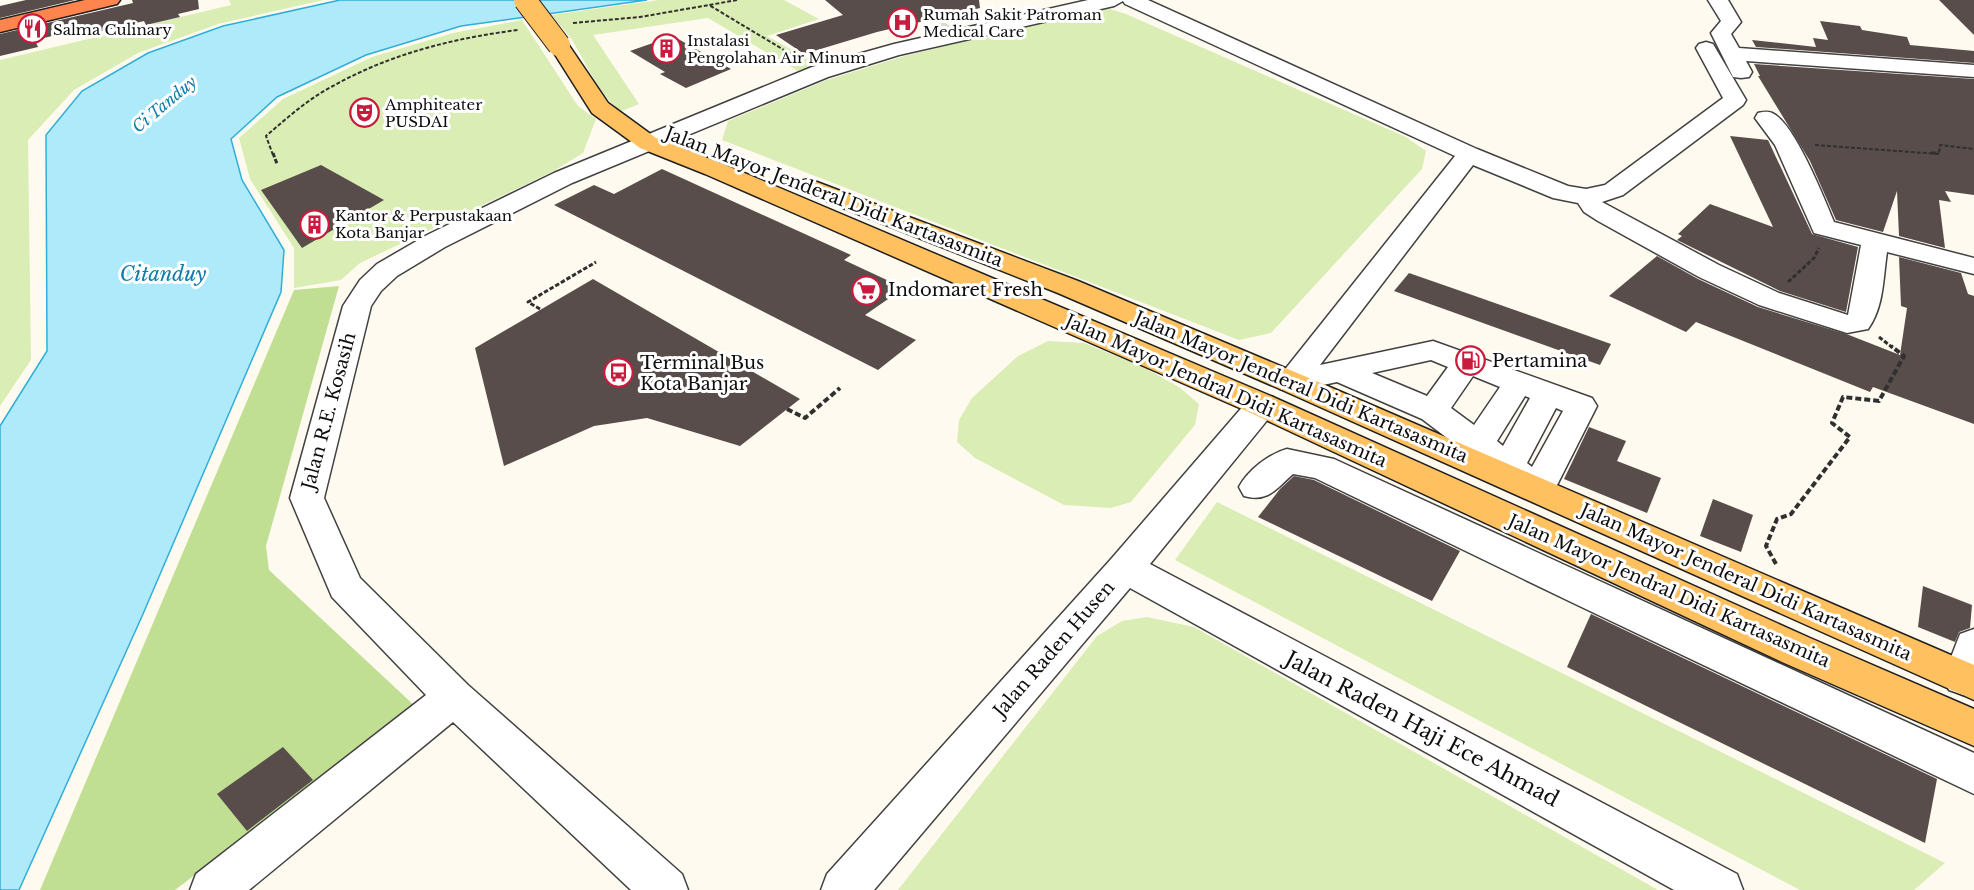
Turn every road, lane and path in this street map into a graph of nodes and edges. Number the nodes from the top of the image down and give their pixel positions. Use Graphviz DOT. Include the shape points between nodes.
graph roads {
  1 [pos="110,0"];
  2 [pos="525,0"];
  3 [pos="736,0"];
  4 [pos="1114,0"];
  5 [pos="1132,0"];
  6 [pos="1718,0"];
  7 [pos="709,5"];
  8 [pos="571,23"];
  9 [pos="0,26"];
  10 [pos="524,29"];
  11 [pos="1706,48"];
  12 [pos="1732,54"];
  13 [pos="1974,71"];
  14 [pos="820,72"];
  15 [pos="1718,112"];
  16 [pos="1766,118"];
  17 [pos="660,138"];
  18 [pos="1786,143"];
  19 [pos="1974,149"];
  20 [pos="1469,154"];
  21 [pos="278,164"];
  22 [pos="1586,197"];
  23 [pos="1828,229"];
  24 [pos="1875,241"];
  25 [pos="596,262"];
  26 [pos="1974,266"];
  27 [pos="1769,298"];
  28 [pos="540,309"];
  29 [pos="1858,323"];
  30 [pos="1478,367"];
  31 [pos="1339,371"];
  32 [pos="840,388"];
  33 [pos="1534,388"];
  34 [pos="1276,394"];
  35 [pos="787,409"];
  36 [pos="1442,418"];
  37 [pos="1478,444"];
  38 [pos="1508,467"];
  39 [pos="1256,487"];
  40 [pos="1538,489"];
  41 [pos="1125,568"];
  42 [pos="1589,575"];
  43 [pos="1769,591"];
  44 [pos="1970,669"];
  45 [pos="454,697"];
  46 [pos="1974,728"];
  47 [pos="1974,774"];
  48 [pos="213,890"];
  49 [pos="665,890"];
  50 [pos="844,890"];
  51 [pos="1720,890"];
  1 -- 9 [label="highway"];
  2 -- 17 [label="main road, Jalan Mayor Jendral Didi Kartasasmita, bridge" via="560,45 600,108 616,120"];
  3 -- 7 [label="path"];
  4 -- 14 [label="street, Jalan R.E. Kosasih" via="890,51"];
  5 -- 20 [label="street"];
  6 -- 12 [label="street" via="1731,22 1721,33"];
  7 -- 8 [label="path"];
  7 -- 14 [label="path"];
  10 -- 21 [label="path" via="447,42 333,85 266,136"];
  11 -- 15 [label="street" via="1735,100"];
  12 -- 13 [label="street"];
  12 -- 16 [label="street"];
  14 -- 17 [label="street, Jalan R.E. Kosasih"];
  15 -- 16 [label="street"];
  15 -- 22 [label="street" via="1614,190"];
  16 -- 18 [label="street"];
  17 -- 34 [label="main road, Jalan Mayor Jendral Didi Kartasasmita" via="714,168"];
  17 -- 45 [label="street, Jalan R.E. Kosasih" via="563,178 414,252 370,286 357,306 307,498 345,586"];
  18 -- 19 [label="path" via="1939,154 1940,146"];
  18 -- 23 [label="street" via="1821,224"];
  20 -- 22 [label="street" via="1562,193"];
  20 -- 34 [label="street, Jalan Raden Husen"];
  22 -- 27 [label="street" via="1606,216"];
  23 -- 24 [label="street"];
  23 -- 27 [label="path" via="1814,258"];
  24 -- 26 [label="street"];
  24 -- 29 [label="street" via="1865,309"];
  25 -- 28 [label="path" via="528,302"];
  27 -- 29 [label="street" via="1847,324"];
  29 -- 43 [label="path" via="1904,356 1879,401 1843,398 1832,423 1850,437 1791,514 1777,519 1766,546 1780,571"];
  30 -- 31 [label="street" via="1433,350"];
  30 -- 33 [label="street"];
  30 -- 36 [label="street"];
  31 -- 34 [label="street"];
  31 -- 36 [label="street"];
  32 -- 35 [label="path" via="805,418"];
  33 -- 37 [label="street"];
  33 -- 38 [label="street"];
  33 -- 40 [label="street" via="1581,406"];
  34 -- 40 [label="main road, Jalan Mayor Jenderal Didi Kartasasmita"];
  34 -- 41 [label="street, Jalan Raden Husen"];
  34 -- 42 [label="main road, Jalan Mayor Jendral Didi Kartasasmita"];
  36 -- 37 [label="street"];
  37 -- 38 [label="street"];
  38 -- 40 [label="street"];
  39 -- 42 [label="street" via="1287,461 1322,466"];
  40 -- 43 [label="main road, Jalan Mayor Jenderal Didi Kartasasmita"];
  41 -- 50 [label="street, Jalan Raden Husen"];
  41 -- 51 [label="street, Jalan Raden Haji Ece Ahmad"];
  42 -- 46 [label="main road, Jalan Mayor Jendral Didi Kartasasmita"];
  42 -- 47 [label="street"];
  43 -- 44 [label="main road, Jalan Mayor Jenderal Didi Kartasasmita"];
  45 -- 48 [label="street"];
  45 -- 49 [label="street, Jalan R.E. Kosasih"];
}
